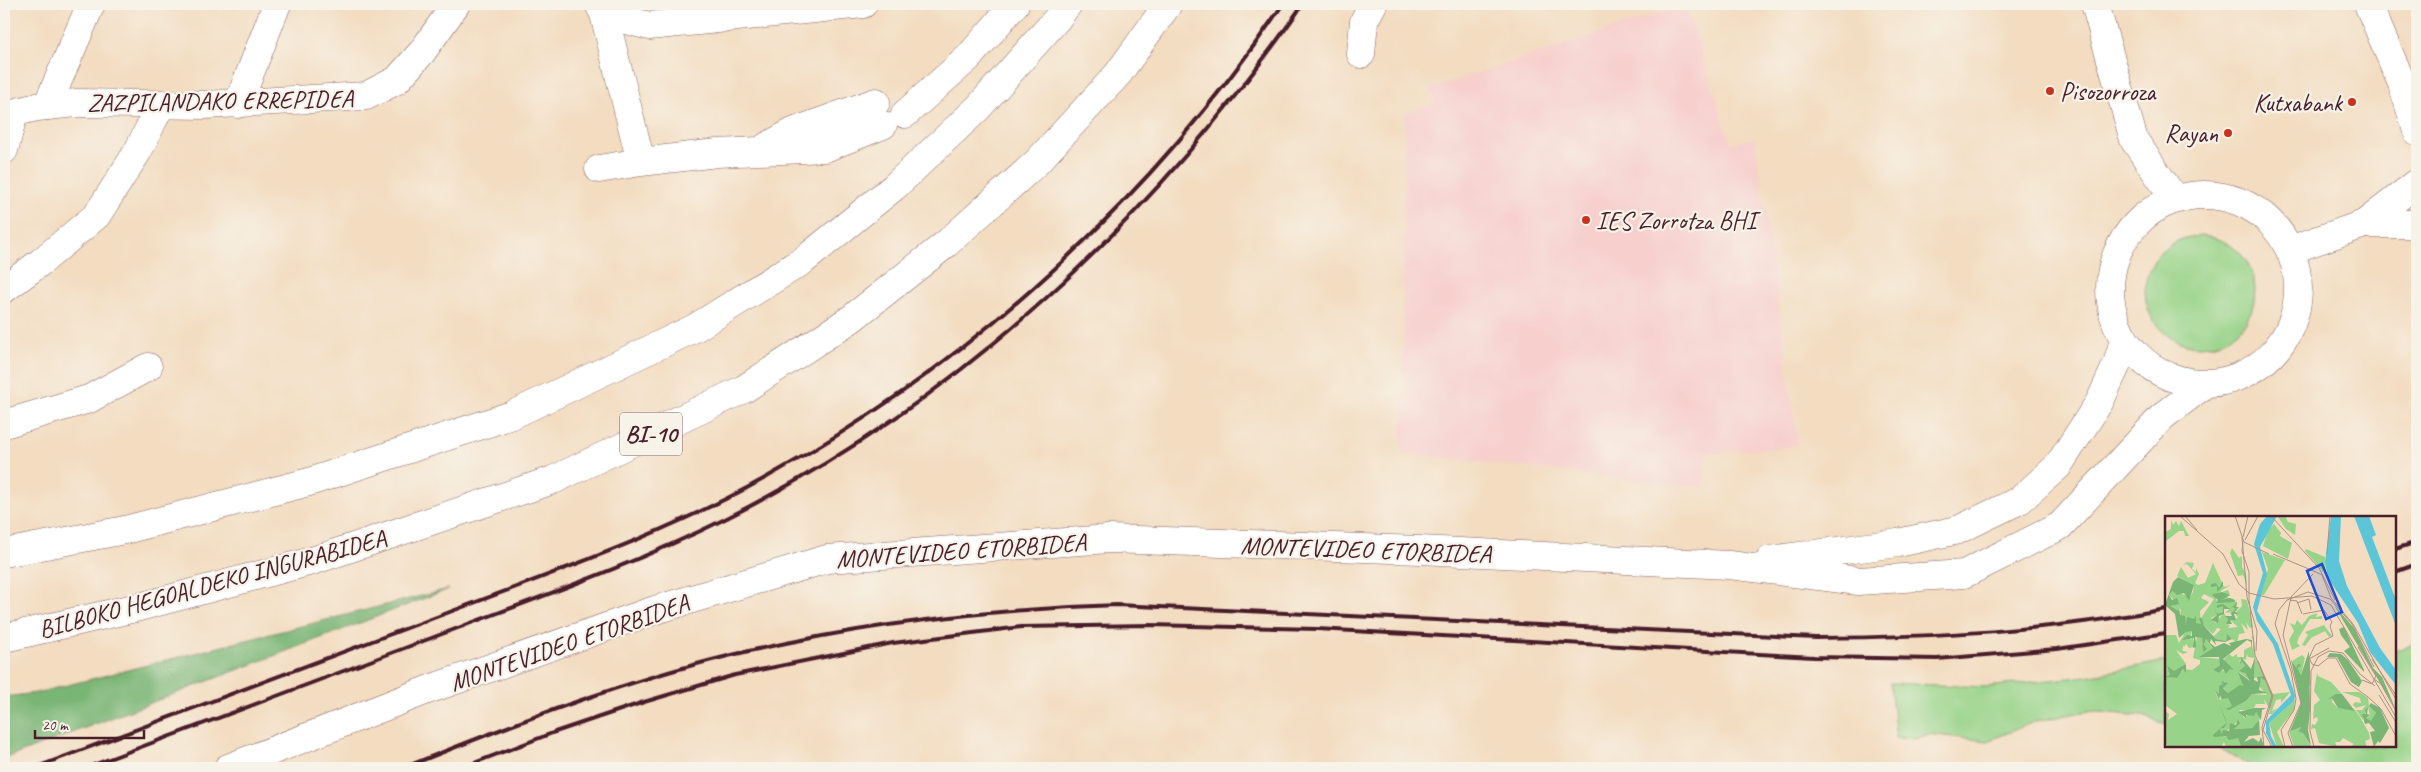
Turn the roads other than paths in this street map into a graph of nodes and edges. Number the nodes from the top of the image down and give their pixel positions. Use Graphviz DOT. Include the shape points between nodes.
graph roads {
  1 [pos="91,4"];
  2 [pos="276,4"];
  3 [pos="456,4"];
  4 [pos="1015,4"];
  5 [pos="1068,4"];
  6 [pos="1168,4"];
  7 [pos="1374,4"];
  8 [pos="2095,4"];
  9 [pos="2368,4"];
  10 [pos="866,6"];
  11 [pos="602,9"];
  12 [pos="1361,54"];
  13 [pos="162,104"];
  14 [pos="238,104"];
  15 [pos="47,106"];
  16 [pos="9,114"];
  17 [pos="2417,131"];
  18 [pos="4,150"];
  19 [pos="641,162"];
  20 [pos="600,169"];
  21 [pos="2417,183"];
  22 [pos="2174,198"];
  23 [pos="2364,224"];
  24 [pos="2417,224"];
  25 [pos="2290,250"];
  26 [pos="4,289"];
  27 [pos="2124,340"];
  28 [pos="148,367"];
  29 [pos="2205,384"];
  30 [pos="4,424"];
  31 [pos="4,553"];
  32 [pos="1729,565"];
  33 [pos="4,638"];
  34 [pos="228,768"];
  1 -- 15 [label="main road"];
  2 -- 14 [label="main road"];
  3 -- 14 [label="main road, ZAZPILANDAKO ERREPIDEA" via="422,52 397,80 366,96"];
  4 -- 19 [label="main road" via="968,58 888,114 825,148 717,153"];
  5 -- 31 [label="main road" via="978,108 894,186 804,260 695,328 512,416 310,482 125,530"];
  6 -- 33 [label="main road, BILBOKO HEGOALDEKO INGURABIDEA / BI-10" via="1118,74 1036,163 946,244 850,319 744,389 553,480 312,561 139,607"];
  7 -- 12 [label="main road" via="1364,21"];
  8 -- 22 [label="main road" via="2134,140"];
  9 -- 17 [label="main road" via="2403,86"];
  10 -- 11 [label="main road" via="649,26"];
  11 -- 19 [label="main road"];
  13 -- 14 [label="main road, ZAZPILANDAKO ERREPIDEA"];
  13 -- 15 [label="main road, ZAZPILANDAKO ERREPIDEA"];
  13 -- 26 [label="main road" via="138,150 96,215"];
  15 -- 16 [label="main road, ZAZPILANDAKO ERREPIDEA"];
  16 -- 18 [label="main road"];
  19 -- 20 [label="main road"];
  21 -- 23 [label="main road"];
  22 -- 25 [label="main road" via="2201,194 2229,197 2254,208 2276,226"];
  22 -- 27 [label="main road" via="2148,212 2127,233 2113,259 2108,288 2113,317"];
  23 -- 24 [label="main road"];
  23 -- 25 [label="main road"];
  25 -- 29 [label="main road" via="2298,280 2296,311 2284,340 2262,363 2249,371 2236,378"];
  27 -- 29 [label="main road" via="2146,364 2174,380"];
  27 -- 32 [label="main road, MONTEVIDEO ETORBIDEA" via="2100,401 2058,466 2020,500 1950,532 1898,543"];
  28 -- 30 [label="main road" via="89,398"];
  29 -- 32 [label="main road, MONTEVIDEO ETORBIDEA" via="2162,416 2060,526 1964,574 1859,580"];
  32 -- 34 [label="main road, MONTEVIDEO ETORBIDEA" via="1109,539 827,559 645,614 430,689"];
}
